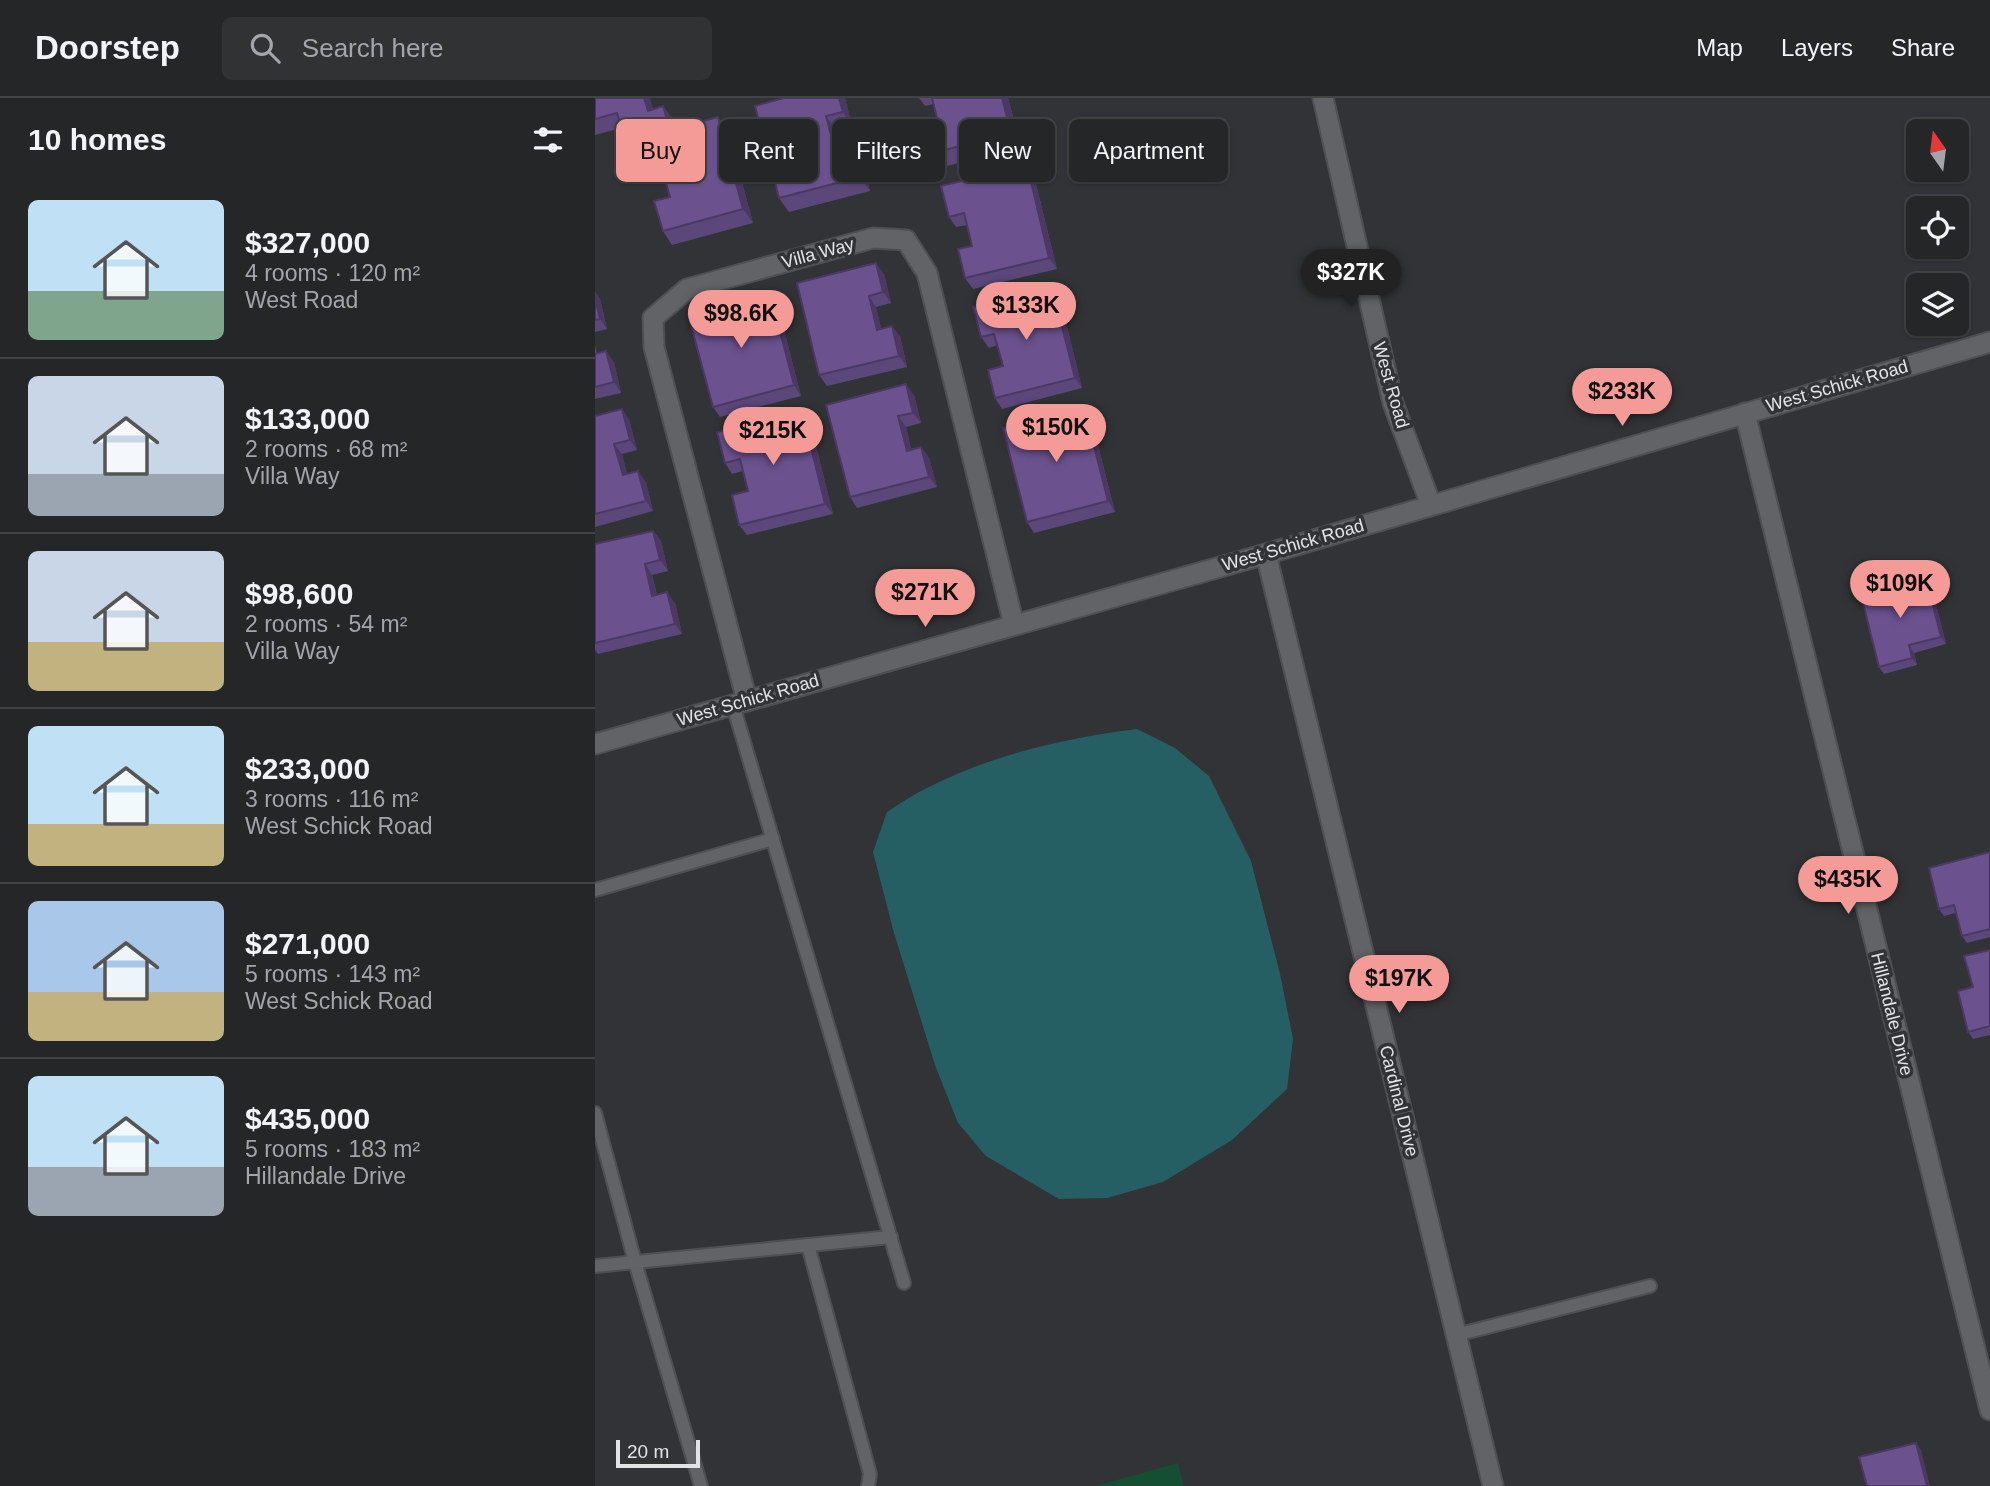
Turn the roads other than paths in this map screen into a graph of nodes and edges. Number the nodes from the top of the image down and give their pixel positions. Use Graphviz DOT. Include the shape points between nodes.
graph roads {
  1 [pos="1322,98"];
  2 [pos="1990,341"];
  3 [pos="1745,414"];
  4 [pos="1431,505"];
  5 [pos="1265,554"];
  6 [pos="1014,625"];
  7 [pos="740,703"];
  8 [pos="595,744"];
  9 [pos="773,839"];
  10 [pos="595,890"];
  11 [pos="595,1113"];
  12 [pos="891,1237"];
  13 [pos="808,1245"];
  14 [pos="635,1262"];
  15 [pos="595,1266"];
  16 [pos="904,1283"];
  17 [pos="1650,1286"];
  18 [pos="1456,1335"];
  19 [pos="1990,1410"];
  20 [pos="701,1486"];
  21 [pos="868,1486"];
  22 [pos="1493,1486"];
  1 -- 4 [label="street, West Road" via="1393,403"];
  2 -- 3 [label="street, West Schick Road"];
  3 -- 4 [label="street, West Schick Road"];
  3 -- 19 [label="street, Hillandale Drive"];
  4 -- 5 [label="street, West Schick Road"];
  5 -- 6 [label="street, West Schick Road"];
  5 -- 18 [label="street, Cardinal Drive"];
  6 -- 7 [label="street, West Schick Road"];
  6 -- 7 [label="street, Villa Way" via="927,273 906,240 873,238 687,289 653,318 654,347"];
  7 -- 8 [label="street, West Schick Road"];
  7 -- 9 [label="lane"];
  9 -- 10 [label="lane"];
  9 -- 12 [label="lane"];
  11 -- 14 [label="lane"];
  12 -- 13 [label="lane"];
  12 -- 16 [label="lane"];
  13 -- 14 [label="lane"];
  13 -- 21 [label="lane" via="870,1474"];
  14 -- 15 [label="lane"];
  14 -- 20 [label="lane"];
  17 -- 18 [label="lane"];
  18 -- 22 [label="street, Cardinal Drive"];
}
